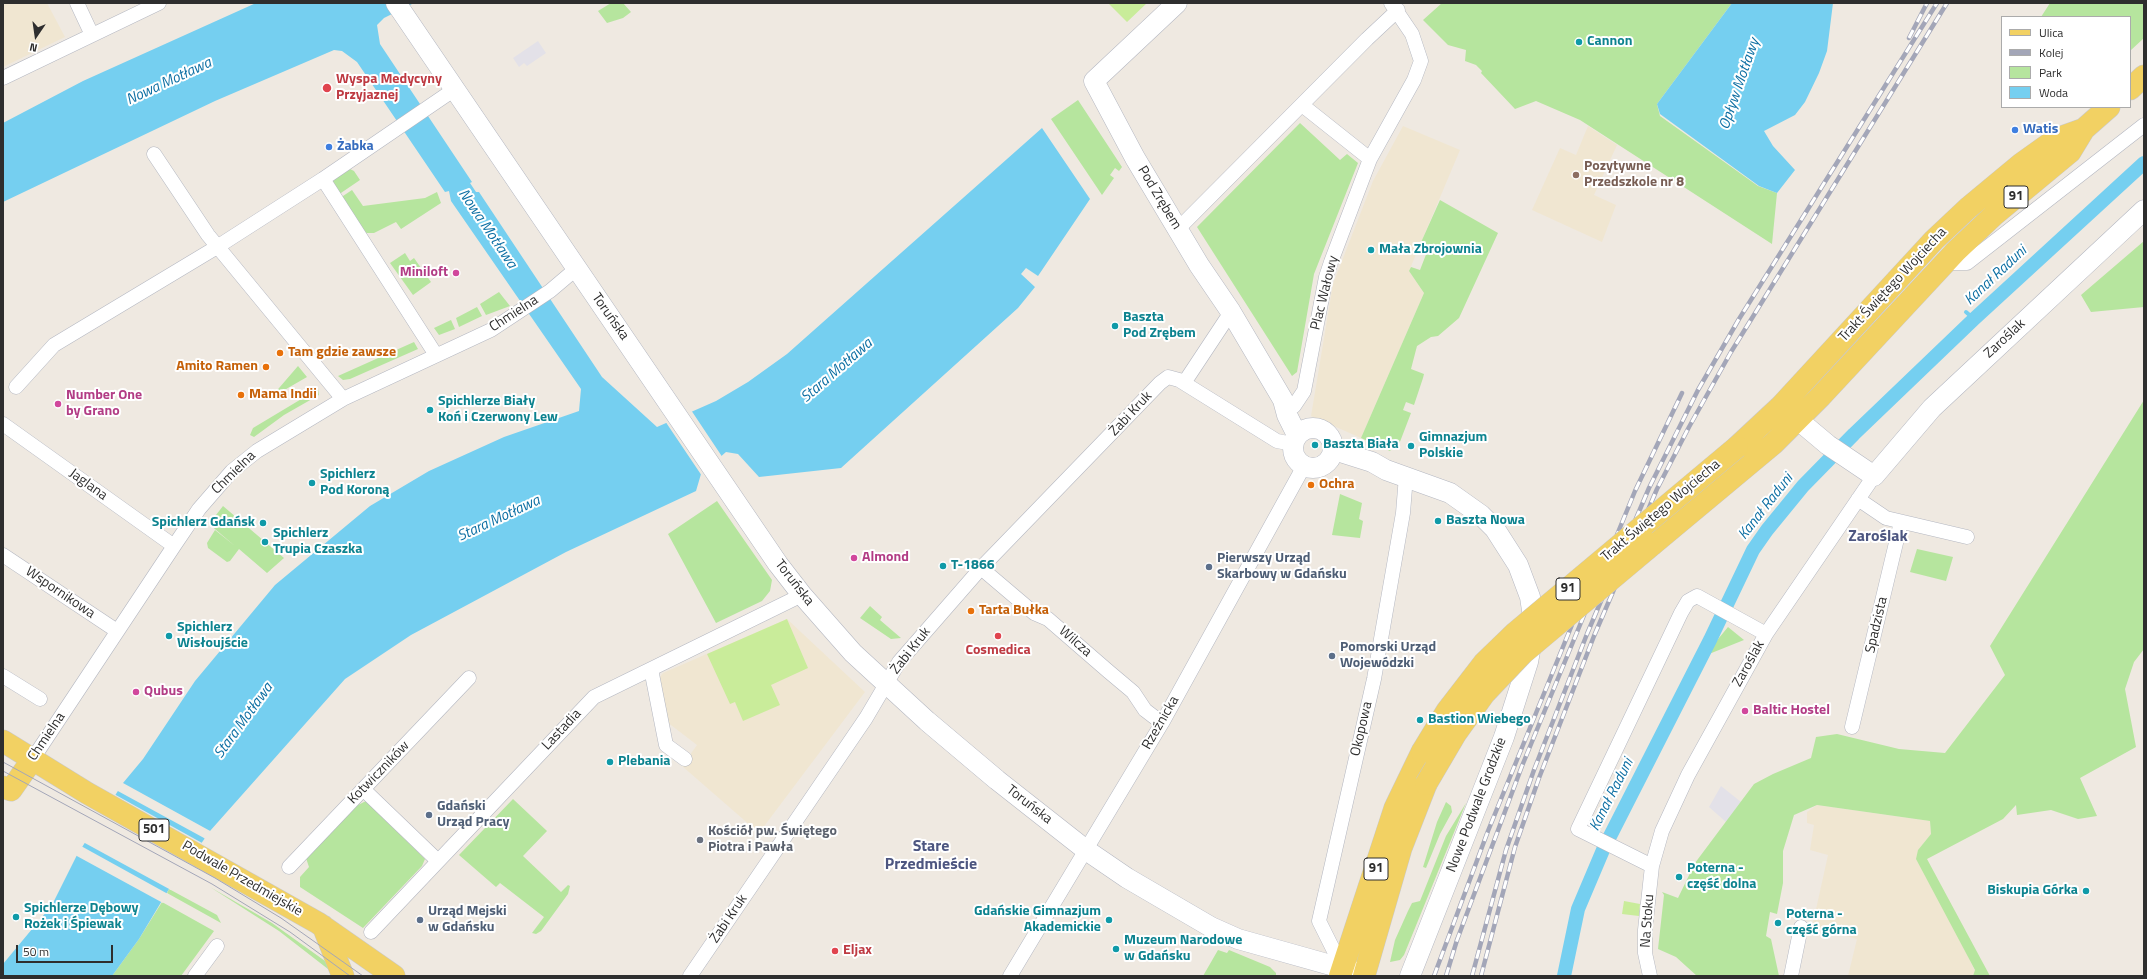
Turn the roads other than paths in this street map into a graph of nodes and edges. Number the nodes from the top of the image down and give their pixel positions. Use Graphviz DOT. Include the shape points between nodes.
graph roads {
  1 [pos="77,3"];
  2 [pos="159,3"];
  3 [pos="1177,3"];
  4 [pos="1395,7"];
  5 [pos="402,11"];
  6 [pos="92,35"];
  7 [pos="2144,76"];
  8 [pos="3,78"];
  9 [pos="2131,87"];
  10 [pos="455,89"];
  11 [pos="1302,105"];
  12 [pos="2108,108"];
  13 [pos="2144,125"];
  14 [pos="2084,129"];
  15 [pos="154,154"];
  16 [pos="1370,159"];
  17 [pos="322,179"];
  18 [pos="2144,210"];
  19 [pos="1178,229"];
  20 [pos="217,247"];
  21 [pos="1945,263"];
  22 [pos="576,269"];
  23 [pos="1231,312"];
  24 [pos="436,355"];
  25 [pos="1184,383"];
  26 [pos="16,388"];
  27 [pos="343,398"];
  28 [pos="1288,403"];
  29 [pos="1781,406"];
  30 [pos="1798,420"];
  31 [pos="3,424"];
  32 [pos="1300,436"];
  33 [pos="1332,454"];
  34 [pos="1304,466"];
  35 [pos="1406,476"];
  36 [pos="1874,476"];
  37 [pos="1858,499"];
  38 [pos="1901,522"];
  39 [pos="1968,537"];
  40 [pos="174,546"];
  41 [pos="3,555"];
  42 [pos="981,568"];
  43 [pos="802,595"];
  44 [pos="117,631"];
  45 [pos="1766,634"];
  46 [pos="651,669"];
  47 [pos="3,676"];
  48 [pos="469,678"];
  49 [pos="886,684"];
  50 [pos="40,699"];
  51 [pos="1162,723"];
  52 [pos="1852,727"];
  53 [pos="3,741"];
  54 [pos="685,759"];
  55 [pos="32,760"];
  56 [pos="1419,777"];
  57 [pos="363,789"];
  58 [pos="6,792"];
  59 [pos="1086,850"];
  60 [pos="438,861"];
  61 [pos="1652,866"];
  62 [pos="289,867"];
  63 [pos="323,926"];
  64 [pos="1801,926"];
  65 [pos="371,932"];
  66 [pos="217,946"];
  67 [pos="1341,972"];
  68 [pos="1366,975"];
  69 [pos="195,976"];
  70 [pos="343,976"];
  71 [pos="394,976"];
  72 [pos="690,976"];
  73 [pos="1010,976"];
  74 [pos="1410,976"];
  75 [pos="1650,976"];
  76 [pos="1791,976"];
  1 -- 6 [label="street"];
  2 -- 6 [label="street"];
  3 -- 19 [label="street, Pod Zrębem" via="1094,81 1135,158"];
  4 -- 11 [label="street, Plac Wałowy"];
  4 -- 16 [label="street, Plac Wałowy" via="1412,34 1421,61 1414,80"];
  5 -- 10 [label="street, Toruńska"];
  6 -- 8 [label="street"];
  7 -- 9 [label="main road"];
  10 -- 17 [label="street"];
  10 -- 22 [label="street, Toruńska"];
  11 -- 16 [label="street"];
  11 -- 19 [label="street, Plac Wałowy"];
  12 -- 14 [label="main road, Trakt Świętego Wojciecha / 91"];
  13 -- 21 [label="street, Trakt Świętego Wojciecha" via="1967,263"];
  14 -- 21 [label="main road, Trakt Świętego Wojciecha / 91" via="2070,152 1994,215"];
  14 -- 29 [label="main road, Trakt Świętego Wojciecha" via="2056,139 1968,208 1934,240"];
  15 -- 20 [label="street"];
  16 -- 28 [label="street, Plac Wałowy" via="1326,277 1304,391"];
  17 -- 20 [label="street"];
  17 -- 24 [label="street"];
  18 -- 36 [label="street, Zaroślak" via="1932,408"];
  19 -- 23 [label="street, Pod Zrębem"];
  20 -- 26 [label="street" via="54,345"];
  20 -- 27 [label="street"];
  21 -- 30 [label="main road, Trakt Świętego Wojciecha / 91"];
  22 -- 24 [label="street, Chmielna" via="550,291 479,336"];
  22 -- 43 [label="street, Toruńska"];
  23 -- 25 [label="street"];
  23 -- 28 [label="street, Pod Zrębem"];
  24 -- 27 [label="street, Chmielna"];
  25 -- 32 [label="street" via="1277,441"];
  25 -- 42 [label="street, Żabi Kruk" via="1168,378 1160,383"];
  27 -- 40 [label="street, Chmielna" via="257,451 232,471 199,509"];
  28 -- 32 [label="street, Pod Zrębem"];
  29 -- 30 [label="street"];
  29 -- 56 [label="main road, Trakt Świętego Wojciecha / 91, bridge" via="1737,447 1515,633 1484,663 1447,711"];
  30 -- 36 [label="street" via="1819,438"];
  30 -- 56 [label="main road, Trakt Świętego Wojciecha / 91, bridge" via="1773,444 1523,653 1484,694"];
  31 -- 40 [label="street, Jaglana"];
  32 -- 33 [label="street" via="1316,427 1328,433 1334,444"];
  32 -- 34 [label="street" via="1295,457"];
  33 -- 34 [label="street" via="1327,463 1316,468"];
  33 -- 35 [label="street, Nowe Podwale Grodzkie" via="1372,462 1386,470"];
  34 -- 51 [label="street, Rzeźnicka"];
  35 -- 67 [label="street, Okopowa" via="1403,513 1376,665 1319,921"];
  35 -- 74 [label="street, Nowe Podwale Grodzkie" via="1450,492 1481,515 1494,529 1518,565 1530,598 1533,617 1528,662 1504,737"];
  36 -- 37 [label="street, Zaroślak"];
  37 -- 38 [label="street" via="1886,518"];
  37 -- 45 [label="street, Zaroślak"];
  38 -- 39 [label="street"];
  38 -- 52 [label="street, Spadzista"];
  40 -- 44 [label="street, Chmielna"];
  41 -- 44 [label="street, Wspornikowa"];
  42 -- 49 [label="street, Żabi Kruk" via="903,657"];
  42 -- 51 [label="street, Wilcza" via="1034,613 1048,619 1133,692 1145,710"];
  43 -- 46 [label="street, Lastadia"];
  43 -- 49 [label="street, Toruńska" via="850,649"];
  44 -- 55 [label="street, Chmielna"];
  45 -- 61 [label="street, Zaroślak" via="1685,781 1662,830"];
  45 -- 61 [label="street" via="1697,596 1688,601 1681,613 1578,829"];
  46 -- 54 [label="street" via="666,745"];
  46 -- 60 [label="street, Lastadia" via="594,697"];
  47 -- 50 [label="street"];
  48 -- 57 [label="street, Kotwiczników"];
  49 -- 59 [label="street, Toruńska" via="971,759"];
  49 -- 72 [label="street, Żabi Kruk" via="862,724"];
  51 -- 59 [label="street, Rzeźnicka"];
  53 -- 55 [label="main road, Podwale Przedmiejskie / 501"];
  55 -- 58 [label="main road, Chmielna"];
  55 -- 63 [label="main road, Podwale Przedmiejskie / 501"];
  56 -- 67 [label="main road, Trakt Świętego Wojciecha / 91" via="1395,808"];
  56 -- 68 [label="main road, Trakt Świętego Wojciecha / 91"];
  57 -- 60 [label="street"];
  57 -- 62 [label="street, Kotwiczników"];
  59 -- 67 [label="street, Toruńska" via="1127,878 1211,927"];
  59 -- 73 [label="street, Rzeźnicka"];
  60 -- 65 [label="street, Lastadia"];
  61 -- 75 [label="street, Na Stoku" via="1645,930 1645,953"];
  63 -- 70 [label="main road"];
  63 -- 71 [label="main road, Podwale Przedmiejskie / 501"];
  64 -- 76 [label="street"];
  66 -- 69 [label="street"];
  67 -- 68 [label="street, Toruńska"];
}
